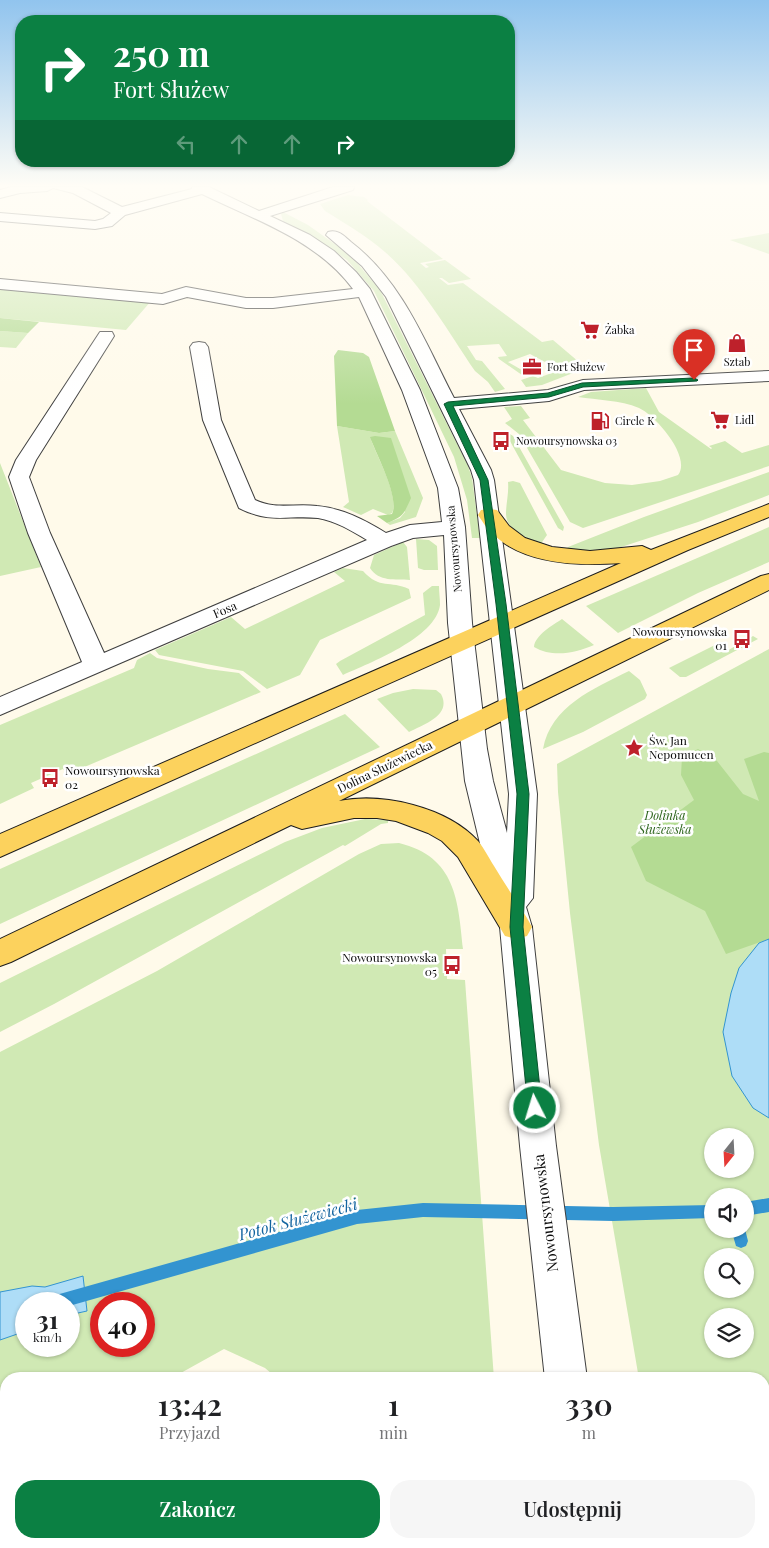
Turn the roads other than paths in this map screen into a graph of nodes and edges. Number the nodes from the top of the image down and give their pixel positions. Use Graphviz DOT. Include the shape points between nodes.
graph roads {
  1 [pos="335,259"];
  2 [pos="362,259"];
  3 [pos="0,284"];
  4 [pos="364,292"];
  5 [pos="106,336"];
  6 [pos="199,347"];
  7 [pos="769,376"];
  8 [pos="448,404"];
  9 [pos="769,510"];
  10 [pos="489,515"];
  11 [pos="454,527"];
  12 [pos="383,541"];
  13 [pos="680,545"];
  14 [pos="769,581"];
  15 [pos="503,623"];
  16 [pos="462,641"];
  17 [pos="96,666"];
  18 [pos="512,705"];
  19 [pos="0,707"];
  20 [pos="471,725"];
  21 [pos="257,829"];
  22 [pos="0,846"];
  23 [pos="516,927"];
  24 [pos="0,954"];
  25 [pos="565,1372"];
  1 -- 4 [label="street, Nowoursynowska"];
  2 -- 8 [label="street, Nowoursynowska" via="386,284"];
  3 -- 4 [label="street" via="163,299 186,292 260,304"];
  4 -- 11 [label="street, Nowoursynowska" via="411,390 432,443 448,488"];
  5 -- 17 [label="street" via="18,477"];
  6 -- 12 [label="street" via="212,420 246,504 268,513 334,515 358,524"];
  7 -- 8 [label="street" via="582,385 549,395"];
  8 -- 10 [label="street, Nowoursynowska" via="481,470"];
  9 -- 13 [label="main road"];
  10 -- 13 [label="main road" via="503,533 532,549 550,553 590,558 627,556"];
  10 -- 15 [label="street, Nowoursynowska"];
  11 -- 12 [label="street, Fosa" via="410,532"];
  11 -- 16 [label="street, Nowoursynowska"];
  12 -- 17 [label="street, Fosa"];
  13 -- 15 [label="main road"];
  14 -- 18 [label="main road, Dolina Służewiecka"];
  15 -- 16 [label="main road"];
  15 -- 18 [label="street, Nowoursynowska"];
  16 -- 20 [label="street, Nowoursynowska"];
  16 -- 22 [label="main road"];
  17 -- 19 [label="street, Fosa"];
  18 -- 20 [label="main road, Dolina Służewiecka"];
  18 -- 23 [label="street, Nowoursynowska" via="523,794"];
  20 -- 21 [label="main road, Dolina Służewiecka"];
  20 -- 23 [label="street, Nowoursynowska" via="479,781"];
  21 -- 23 [label="main road" via="354,808 400,811 420,818 452,834 468,849"];
  21 -- 24 [label="main road, Dolina Służewiecka"];
  23 -- 25 [label="street, Nowoursynowska"];
}
